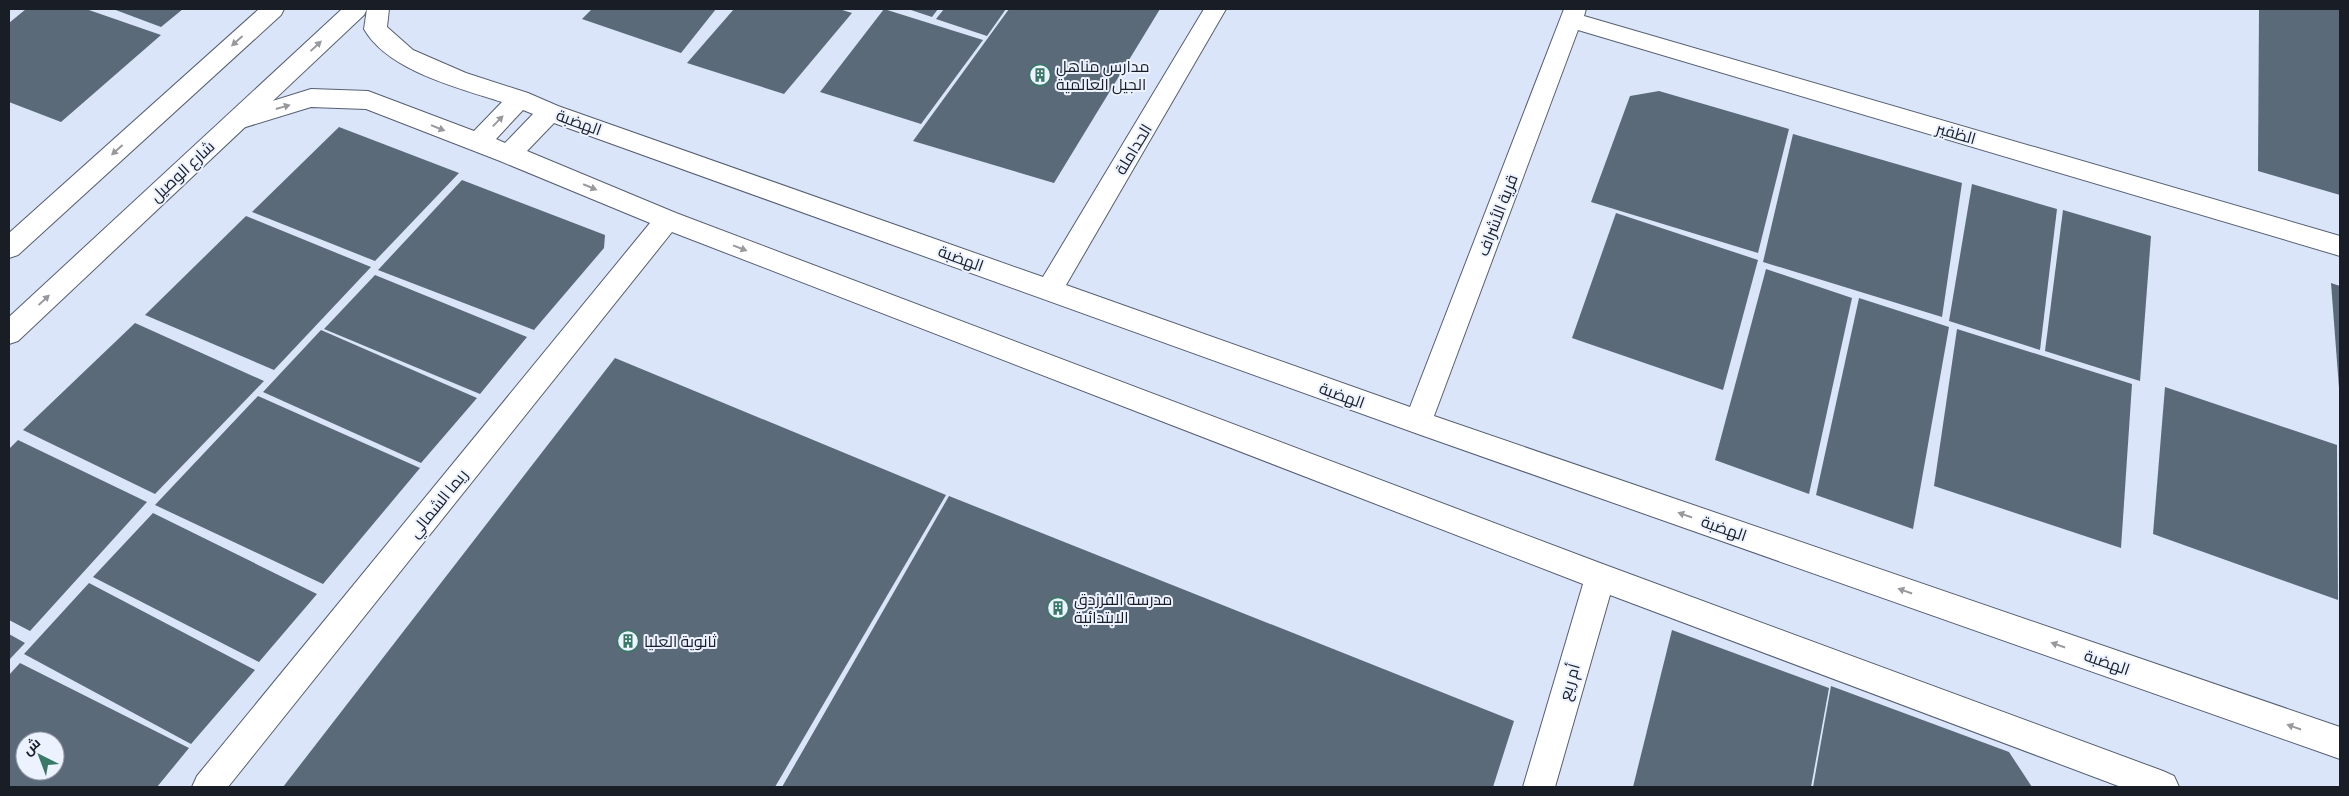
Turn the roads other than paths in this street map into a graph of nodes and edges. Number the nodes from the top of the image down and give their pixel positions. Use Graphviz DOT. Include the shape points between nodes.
graph roads {
  1 [pos="273,9"];
  2 [pos="356,9"];
  3 [pos="378,9"];
  4 [pos="1216,9"];
  5 [pos="1573,14"];
  6 [pos="520,99"];
  7 [pos="550,112"];
  8 [pos="236,121"];
  9 [pos="477,143"];
  10 [pos="509,154"];
  11 [pos="667,220"];
  12 [pos="2340,246"];
  13 [pos="9,248"];
  14 [pos="1050,289"];
  15 [pos="9,333"];
  16 [pos="1418,422"];
  17 [pos="1600,578"];
  18 [pos="2340,743"];
  19 [pos="2105,776"];
  20 [pos="208,787"];
  21 [pos="1539,787"];
  22 [pos="2164,787"];
  1 -- 13 [label="street, one-way"];
  8 -- 2 [label="street, شارع الوصيل, one-way"];
  3 -- 6 [label="street, الهضبة" via="375,29 405,56 458,79"];
  4 -- 14 [label="street, الحداملة"];
  5 -- 12 [label="street, الظفير"];
  5 -- 16 [label="street, قرية الأشراف"];
  6 -- 7 [label="street, الهضبة"];
  9 -- 6 [label="street, one-way"];
  7 -- 10 [label="street"];
  7 -- 14 [label="street, الهضبة"];
  8 -- 9 [label="street, one-way" via="312,98 368,100"];
  15 -- 8 [label="street, شارع الوصيل, one-way"];
  9 -- 10 [label="street"];
  10 -- 11 [label="street, one-way"];
  11 -- 17 [label="street, one-way"];
  11 -- 20 [label="street, ريما الشمالي"];
  14 -- 16 [label="street, الهضبة"];
  18 -- 16 [label="street, الهضبة, one-way"];
  17 -- 19 [label="street"];
  17 -- 21 [label="street, أم ريع"];
  19 -- 22 [label="street"];
}
